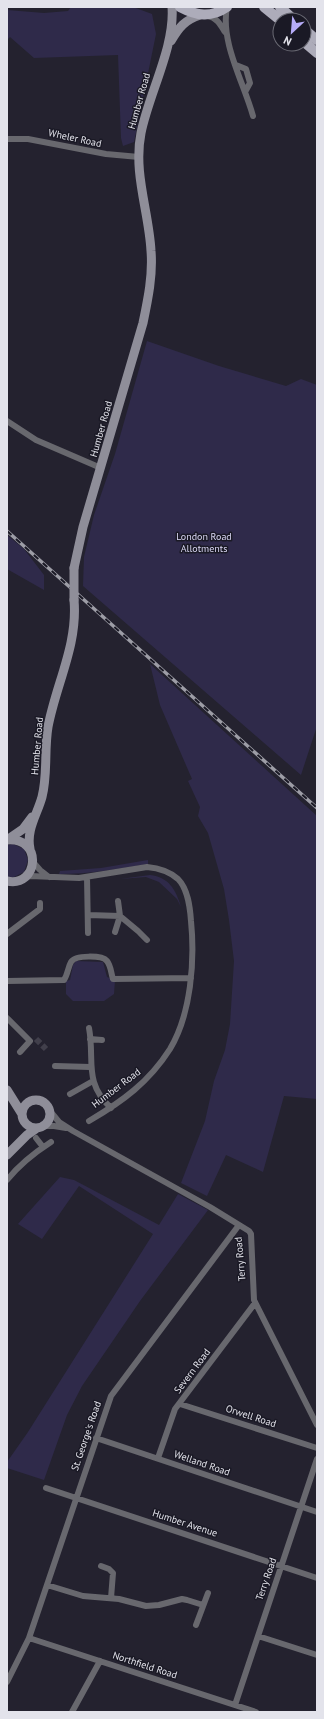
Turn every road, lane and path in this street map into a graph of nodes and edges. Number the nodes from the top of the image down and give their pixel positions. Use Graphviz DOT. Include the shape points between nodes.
graph roads {
  1 [pos="172,7"];
  2 [pos="180,7"];
  3 [pos="227,7"];
  4 [pos="264,7"];
  5 [pos="272,14"];
  6 [pos="204,15"];
  7 [pos="226,35"];
  8 [pos="165,51"];
  9 [pos="253,116"];
  10 [pos="7,139"];
  11 [pos="139,157"];
  12 [pos="7,421"];
  13 [pos="101,468"];
  14 [pos="36,813"];
  15 [pos="7,840"];
  16 [pos="30,849"];
  17 [pos="33,862"];
  18 [pos="49,877"];
  19 [pos="87,877"];
  20 [pos="25,878"];
  21 [pos="9,883"];
  22 [pos="118,901"];
  23 [pos="40,903"];
  24 [pos="88,915"];
  25 [pos="120,916"];
  26 [pos="115,932"];
  27 [pos="88,933"];
  28 [pos="7,934"];
  29 [pos="147,940"];
  30 [pos="191,978"];
  31 [pos="7,981"];
  32 [pos="7,1018"];
  33 [pos="89,1028"];
  34 [pos="90,1040"];
  35 [pos="102,1040"];
  36 [pos="20,1052"];
  37 [pos="55,1066"];
  38 [pos="90,1066"];
  39 [pos="93,1081"];
  40 [pos="7,1090"];
  41 [pos="70,1094"];
  42 [pos="30,1101"];
  43 [pos="111,1108"];
  44 [pos="50,1111"];
  45 [pos="23,1117"];
  46 [pos="89,1121"];
  47 [pos="40,1127"];
  48 [pos="73,1131"];
  49 [pos="36,1138"];
  50 [pos="51,1142"];
  51 [pos="43,1147"];
  52 [pos="8,1154"];
  53 [pos="7,1180"];
  54 [pos="239,1225"];
  55 [pos="255,1303"];
  56 [pos="180,1404"];
  57 [pos="317,1425"];
  58 [pos="96,1438"];
  59 [pos="317,1448"];
  60 [pos="158,1458"];
  61 [pos="317,1459"];
  62 [pos="46,1488"];
  63 [pos="76,1498"];
  64 [pos="302,1507"];
  65 [pos="317,1512"];
  66 [pos="101,1566"];
  67 [pos="282,1566"];
  68 [pos="317,1578"];
  69 [pos="47,1585"];
  70 [pos="208,1592"];
  71 [pos="111,1598"];
  72 [pos="203,1605"];
  73 [pos="196,1625"];
  74 [pos="258,1636"];
  75 [pos="29,1638"];
  76 [pos="317,1655"];
  77 [pos="100,1661"];
  78 [pos="7,1682"];
  79 [pos="235,1705"];
  80 [pos="72,1712"];
  81 [pos="256,1712"];
  1 -- 8 [label="main road, Humber Road" via="171,27"];
  2 -- 6 [label="main road"];
  3 -- 6 [label="main road"];
  3 -- 7 [label="street"];
  4 -- 5 [label="main road"];
  6 -- 7 [label="street" via="214,17"];
  6 -- 8 [label="main road, Humber Road" via="182,24"];
  7 -- 9 [label="street"];
  8 -- 11 [label="main road, Humber Road" via="141,134"];
  10 -- 11 [label="street, Wheler Road" via="28,139 106,154"];
  11 -- 13 [label="main road, Humber Road" via="151,251 150,291"];
  12 -- 13 [label="street" via="36,440"];
  13 -- 14 [label="main road, Humber Road, bridge" via="74,568 74,634 48,729 45,778"];
  14 -- 15 [label="main road, Humber Road" via="23,829"];
  14 -- 16 [label="main road, Humber Road" via="28,839"];
  15 -- 16 [label="main road" via="20,842"];
  16 -- 17 [label="main road, Humber Road"];
  17 -- 18 [label="street"];
  17 -- 20 [label="main road"];
  18 -- 19 [label="street, Humber Road"];
  18 -- 20 [label="street, Humber Road"];
  19 -- 24 [label="street"];
  19 -- 30 [label="street, Humber Road" via="147,867 164,870 178,879 186,891 190,913 193,945"];
  20 -- 21 [label="main road"];
  22 -- 25 [label="street"];
  23 -- 28 [label="street" via="40,909"];
  24 -- 25 [label="street"];
  24 -- 27 [label="street"];
  25 -- 26 [label="street"];
  25 -- 29 [label="street"];
  30 -- 31 [label="street" via="113,979 107,961 103,958 89,957 71,962 64,980"];
  30 -- 43 [label="street, Humber Road" via="186,1004 171,1047 154,1073"];
  32 -- 36 [label="street" via="33,1040"];
  33 -- 34 [label="street"];
  34 -- 35 [label="street"];
  34 -- 38 [label="street"];
  37 -- 38 [label="street"];
  38 -- 39 [label="street"];
  39 -- 41 [label="street"];
  39 -- 43 [label="street"];
  40 -- 42 [label="main road"];
  40 -- 45 [label="main road"];
  42 -- 44 [label="main road" via="42,1101"];
  42 -- 45 [label="main road" via="24,1107"];
  43 -- 46 [label="street, Humber Road"];
  44 -- 47 [label="main road" via="48,1120"];
  44 -- 48 [label="street, Terry Road" via="59,1122"];
  45 -- 47 [label="main road" via="29,1126"];
  45 -- 52 [label="main road" via="22,1130"];
  47 -- 48 [label="street, Terry Road" via="61,1127"];
  47 -- 52 [label="main road"];
  48 -- 54 [label="street, Terry Road"];
  49 -- 51 [label="street"];
  50 -- 51 [label="street"];
  51 -- 53 [label="street"];
  54 -- 55 [label="street, Terry Road" via="250,1234"];
  54 -- 58 [label="street, St. George's Road" via="111,1396"];
  55 -- 56 [label="street, Severn Road"];
  55 -- 57 [label="street, Terry Road"];
  56 -- 59 [label="street, Orwell Road"];
  56 -- 60 [label="street, Severn Road"];
  58 -- 60 [label="street, Welland Road"];
  58 -- 63 [label="street, St. George's Road"];
  60 -- 64 [label="street, Welland Road"];
  61 -- 64 [label="street, Terry Road"];
  62 -- 63 [label="street, Humber Avenue"];
  63 -- 67 [label="street, Humber Avenue"];
  63 -- 69 [label="street, St. George's Road"];
  64 -- 65 [label="street, Welland Road"];
  64 -- 67 [label="street, Terry Road"];
  66 -- 71 [label="street" via="113,1573"];
  67 -- 68 [label="street, Humber Avenue"];
  67 -- 74 [label="street, Terry Road"];
  69 -- 71 [label="street" via="83,1596"];
  69 -- 75 [label="street, St. George's Road"];
  70 -- 72 [label="street"];
  71 -- 72 [label="street" via="152,1606 182,1599"];
  72 -- 73 [label="street"];
  74 -- 76 [label="street"];
  74 -- 79 [label="street, Terry Road"];
  75 -- 77 [label="street, Northfield Road"];
  75 -- 78 [label="street, St. George's Road"];
  77 -- 79 [label="street, Northfield Road"];
  77 -- 80 [label="street"];
  79 -- 81 [label="street, Northfield Road"];
}
